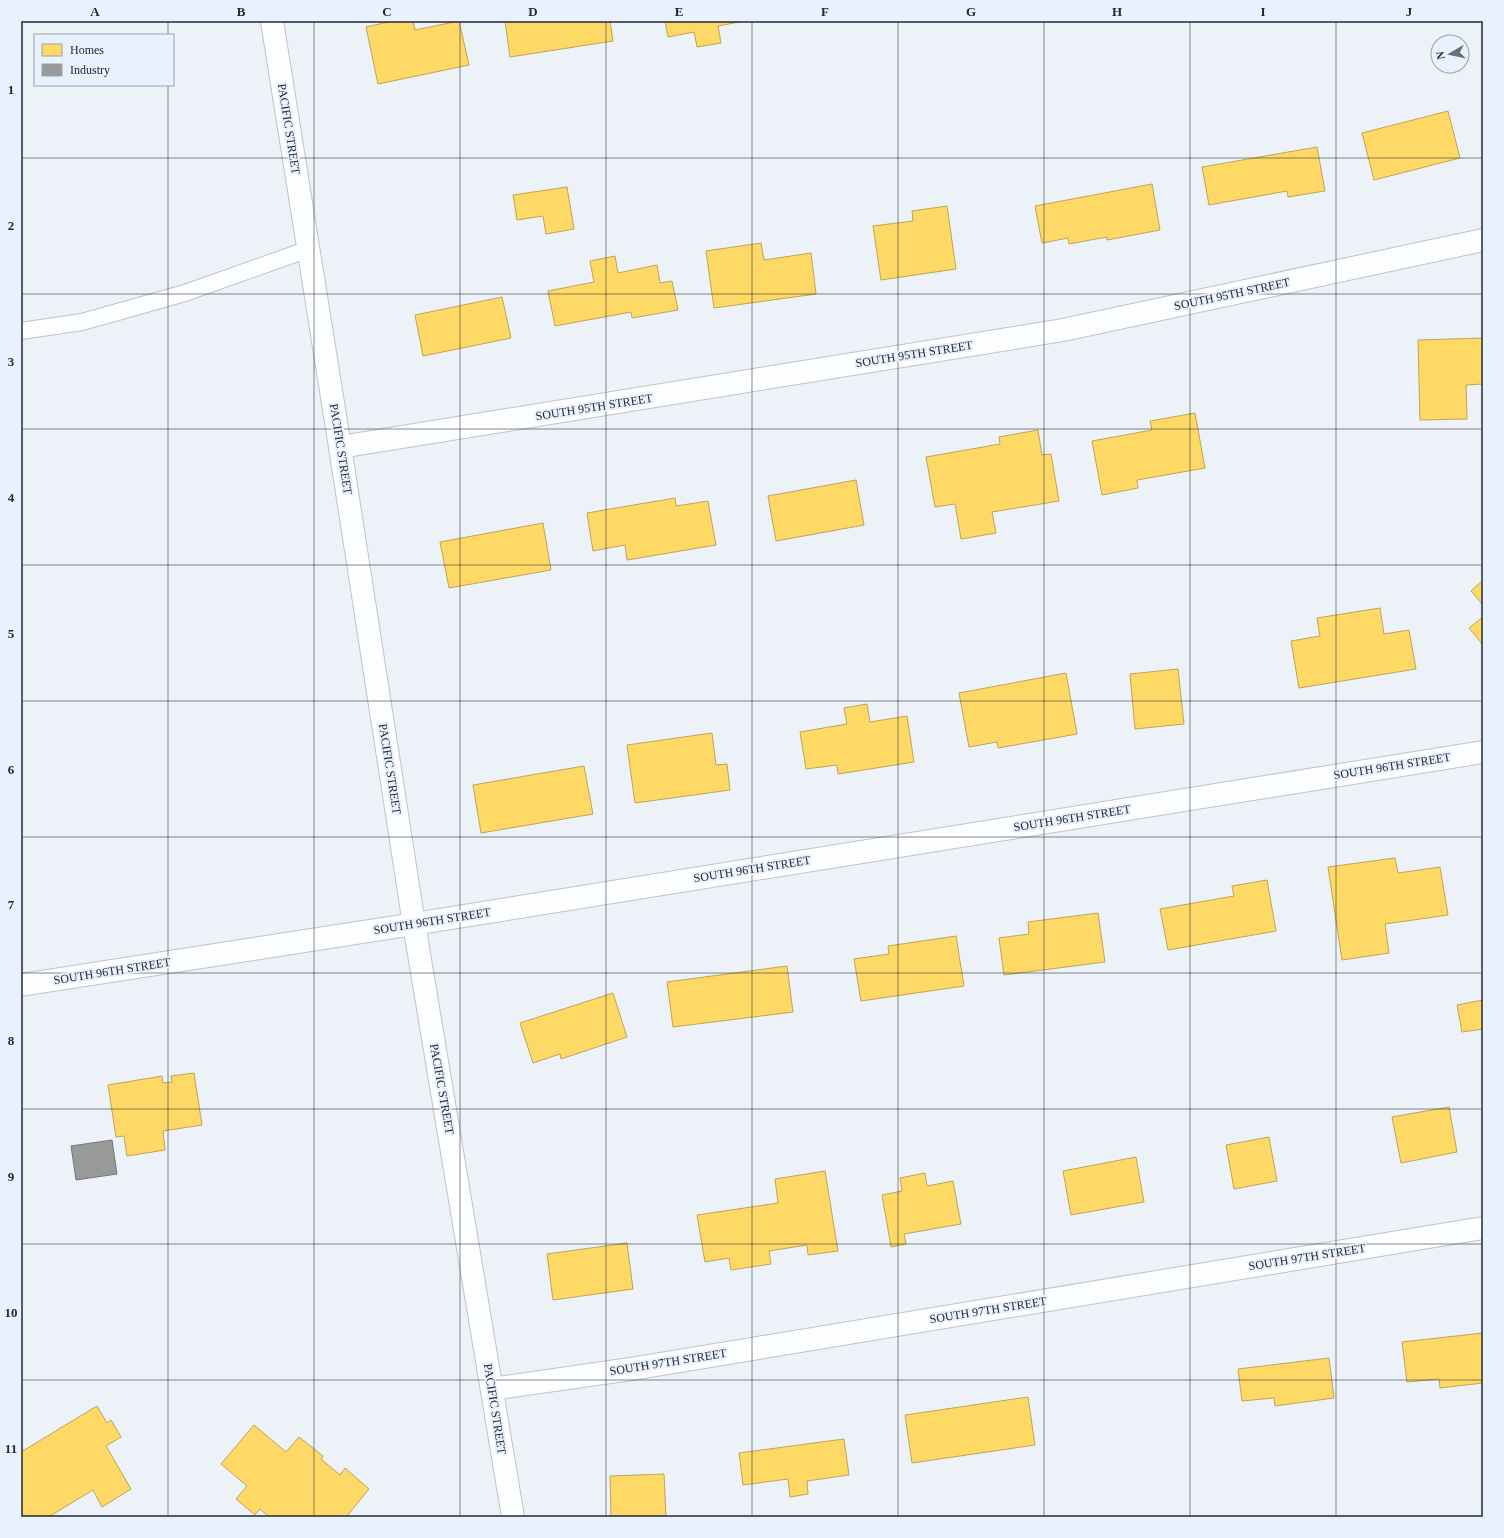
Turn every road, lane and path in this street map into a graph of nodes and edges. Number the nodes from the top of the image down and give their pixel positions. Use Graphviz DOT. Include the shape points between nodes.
graph roads {
  1 [pos="272,21"];
  2 [pos="1483,240"];
  3 [pos="308,249"];
  4 [pos="21,331"];
  5 [pos="340,448"];
  6 [pos="1483,752"];
  7 [pos="414,924"];
  8 [pos="21,985"];
  9 [pos="1483,1228"];
  10 [pos="492,1389"];
  11 [pos="513,1517"];
  1 -- 3 [label="street, PACIFIC STREET"];
  2 -- 5 [label="street, SOUTH 95TH STREET" via="1063,330"];
  3 -- 4 [label="lane" via="184,293 82,322"];
  3 -- 5 [label="street, PACIFIC STREET"];
  5 -- 7 [label="street, PACIFIC STREET"];
  6 -- 7 [label="street, SOUTH 96TH STREET"];
  7 -- 8 [label="street, SOUTH 96TH STREET"];
  7 -- 10 [label="street, PACIFIC STREET"];
  9 -- 10 [label="street, SOUTH 97TH STREET" via="631,1369"];
  10 -- 11 [label="street, PACIFIC STREET"];
}
